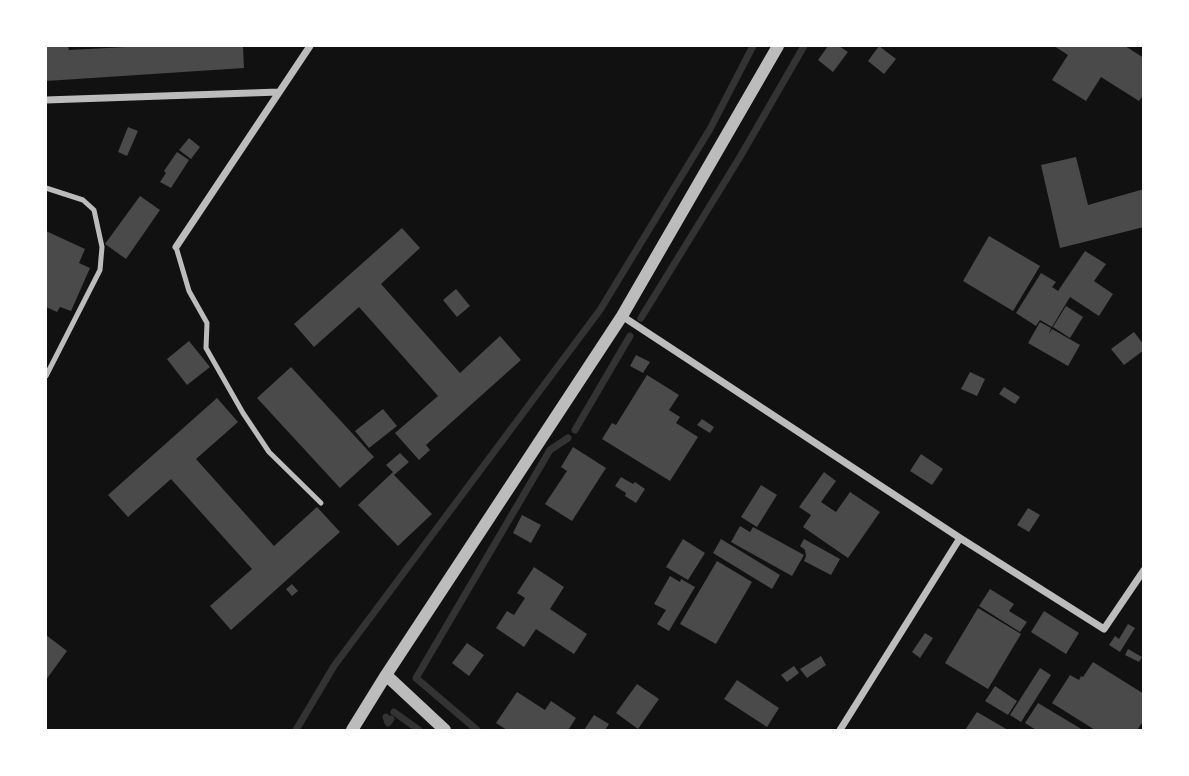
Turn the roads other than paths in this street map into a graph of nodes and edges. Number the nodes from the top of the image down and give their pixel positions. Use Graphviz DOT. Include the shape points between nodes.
graph roads {
  1 [pos="310,46"];
  2 [pos="778,46"];
  3 [pos="279,92"];
  4 [pos="46,100"];
  5 [pos="46,188"];
  6 [pos="176,247"];
  7 [pos="622,316"];
  8 [pos="46,376"];
  9 [pos="321,503"];
  10 [pos="960,538"];
  11 [pos="1143,570"];
  12 [pos="386,675"];
  13 [pos="352,730"];
  14 [pos="445,730"];
  15 [pos="840,730"];
  1 -- 3 [label="street"];
  2 -- 7 [label="street"];
  3 -- 4 [label="street"];
  3 -- 6 [label="street"];
  5 -- 8 [label="lane" via="94,209 102,247 100,270"];
  6 -- 9 [label="lane" via="189,291 207,323 206,348 212,359 269,452"];
  7 -- 10 [label="street"];
  7 -- 12 [label="street"];
  10 -- 11 [label="street" via="1104,629"];
  10 -- 15 [label="street"];
  12 -- 13 [label="street"];
  12 -- 14 [label="street"];
}
